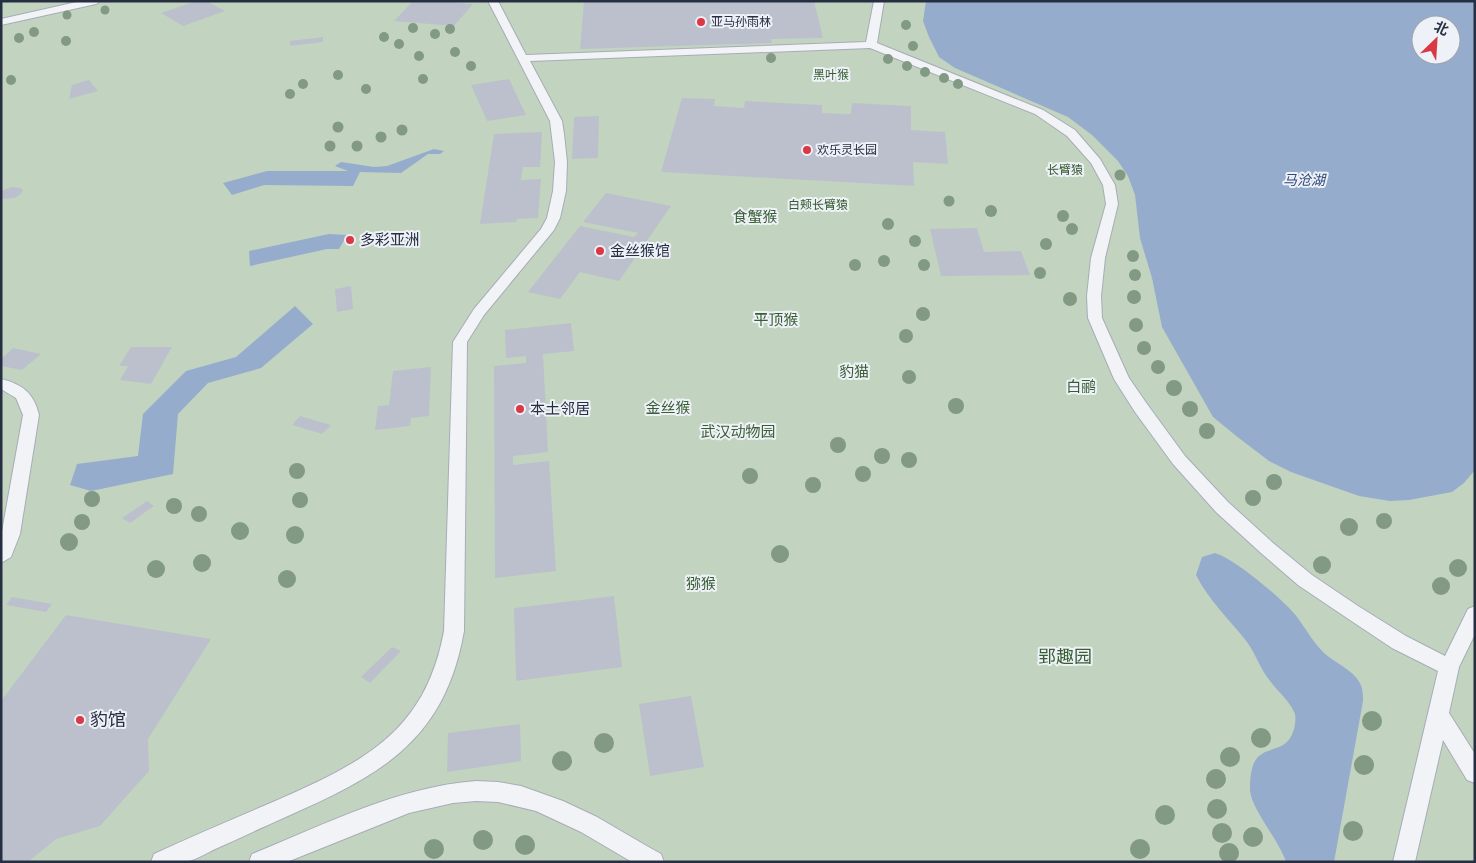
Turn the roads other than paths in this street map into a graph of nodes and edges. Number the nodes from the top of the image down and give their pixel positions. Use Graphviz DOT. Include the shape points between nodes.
graph roads {
  1 [pos="96,1"];
  2 [pos="493,1"];
  3 [pos="879,1"];
  4 [pos="1,22"];
  5 [pos="871,45"];
  6 [pos="522,58"];
  7 [pos="1,384"];
  8 [pos="1,556"];
  9 [pos="1475,614"];
  10 [pos="1449,667"];
  11 [pos="1439,716"];
  12 [pos="1475,773"];
  13 [pos="162,862"];
  14 [pos="260,862"];
  15 [pos="653,862"];
  16 [pos="1404,862"];
  1 -- 4 [label="lane"];
  2 -- 6 [label="lane"];
  3 -- 5 [label="lane"];
  5 -- 6 [label="lane"];
  5 -- 10 [label="lane" via="1004,96 1039,112 1071,133 1096,162 1109,185 1112,204 1098,258 1095,318 1122,379 1141,408 1179,460 1222,507 1305,580 1400,642"];
  6 -- 13 [label="lane" via="556,121 560,140 559,200 547,229 476,314 460,342 454,631 440,686 421,718 361,771"];
  7 -- 8 [label="lane" via="19,390 29,404 31,415 11,534"];
  9 -- 10 [label="lane"];
  10 -- 11 [label="lane"];
  11 -- 12 [label="lane"];
  11 -- 16 [label="lane"];
  14 -- 15 [label="lane" via="413,801 482,791 536,802 574,818"];
}
